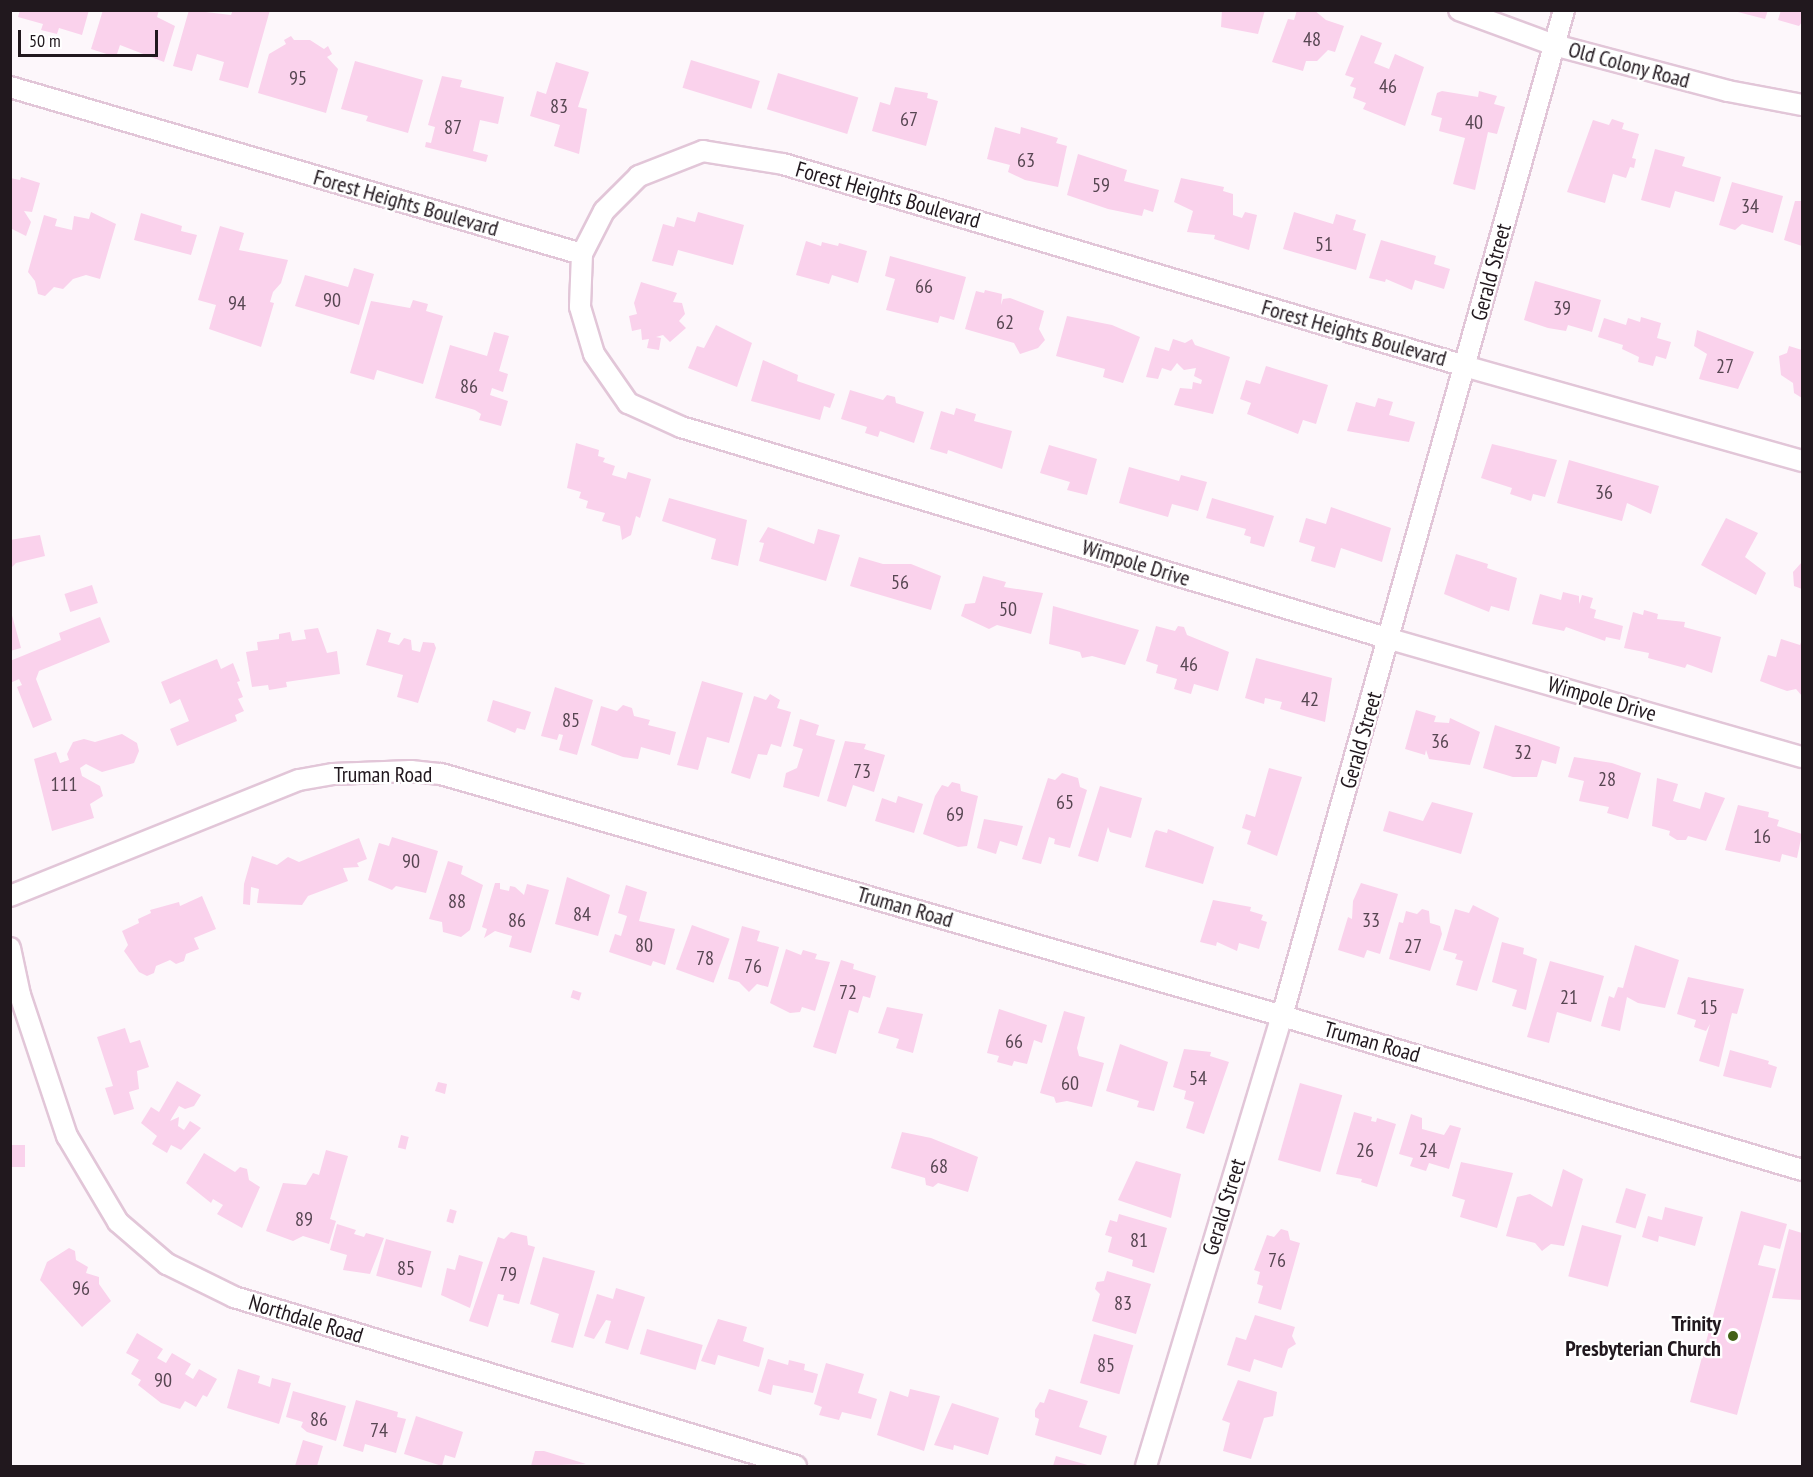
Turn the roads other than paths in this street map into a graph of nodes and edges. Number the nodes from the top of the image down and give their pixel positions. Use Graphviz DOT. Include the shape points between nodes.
graph roads {
  1 [pos="1459,10"];
  2 [pos="1564,10"];
  3 [pos="1554,45"];
  4 [pos="10,87"];
  5 [pos="1803,105"];
  6 [pos="582,254"];
  7 [pos="1465,366"];
  8 [pos="1803,461"];
  9 [pos="1390,639"];
  10 [pos="1803,757"];
  11 [pos="10,896"];
  12 [pos="10,948"];
  13 [pos="15,995"];
  14 [pos="1282,1016"];
  15 [pos="1803,1170"];
  16 [pos="796,1467"];
  17 [pos="1146,1467"];
  1 -- 3 [label="street, Old Colony Road"];
  2 -- 3 [label="street, Gerald Street"];
  3 -- 5 [label="street, Old Colony Road" via="1728,91"];
  3 -- 7 [label="street, Gerald Street"];
  4 -- 6 [label="street, Forest Heights Boulevard"];
  6 -- 7 [label="street, Forest Heights Boulevard" via="604,211 639,176 703,151 783,164"];
  6 -- 9 [label="street, Wimpole Drive" via="580,307 594,354 628,403 681,427"];
  7 -- 8 [label="street, Forest Heights Boulevard"];
  7 -- 9 [label="street, Gerald Street"];
  9 -- 10 [label="street, Wimpole Drive"];
  9 -- 14 [label="street, Gerald Street"];
  11 -- 14 [label="street, Truman Road" via="292,783 333,774 411,771 441,774"];
  12 -- 13 [label="street, Northdale Road"];
  13 -- 16 [label="street, Northdale Road" via="67,1136 118,1222 167,1264 234,1297"];
  14 -- 15 [label="street, Truman Road"];
  14 -- 17 [label="street, Gerald Street"];
}
